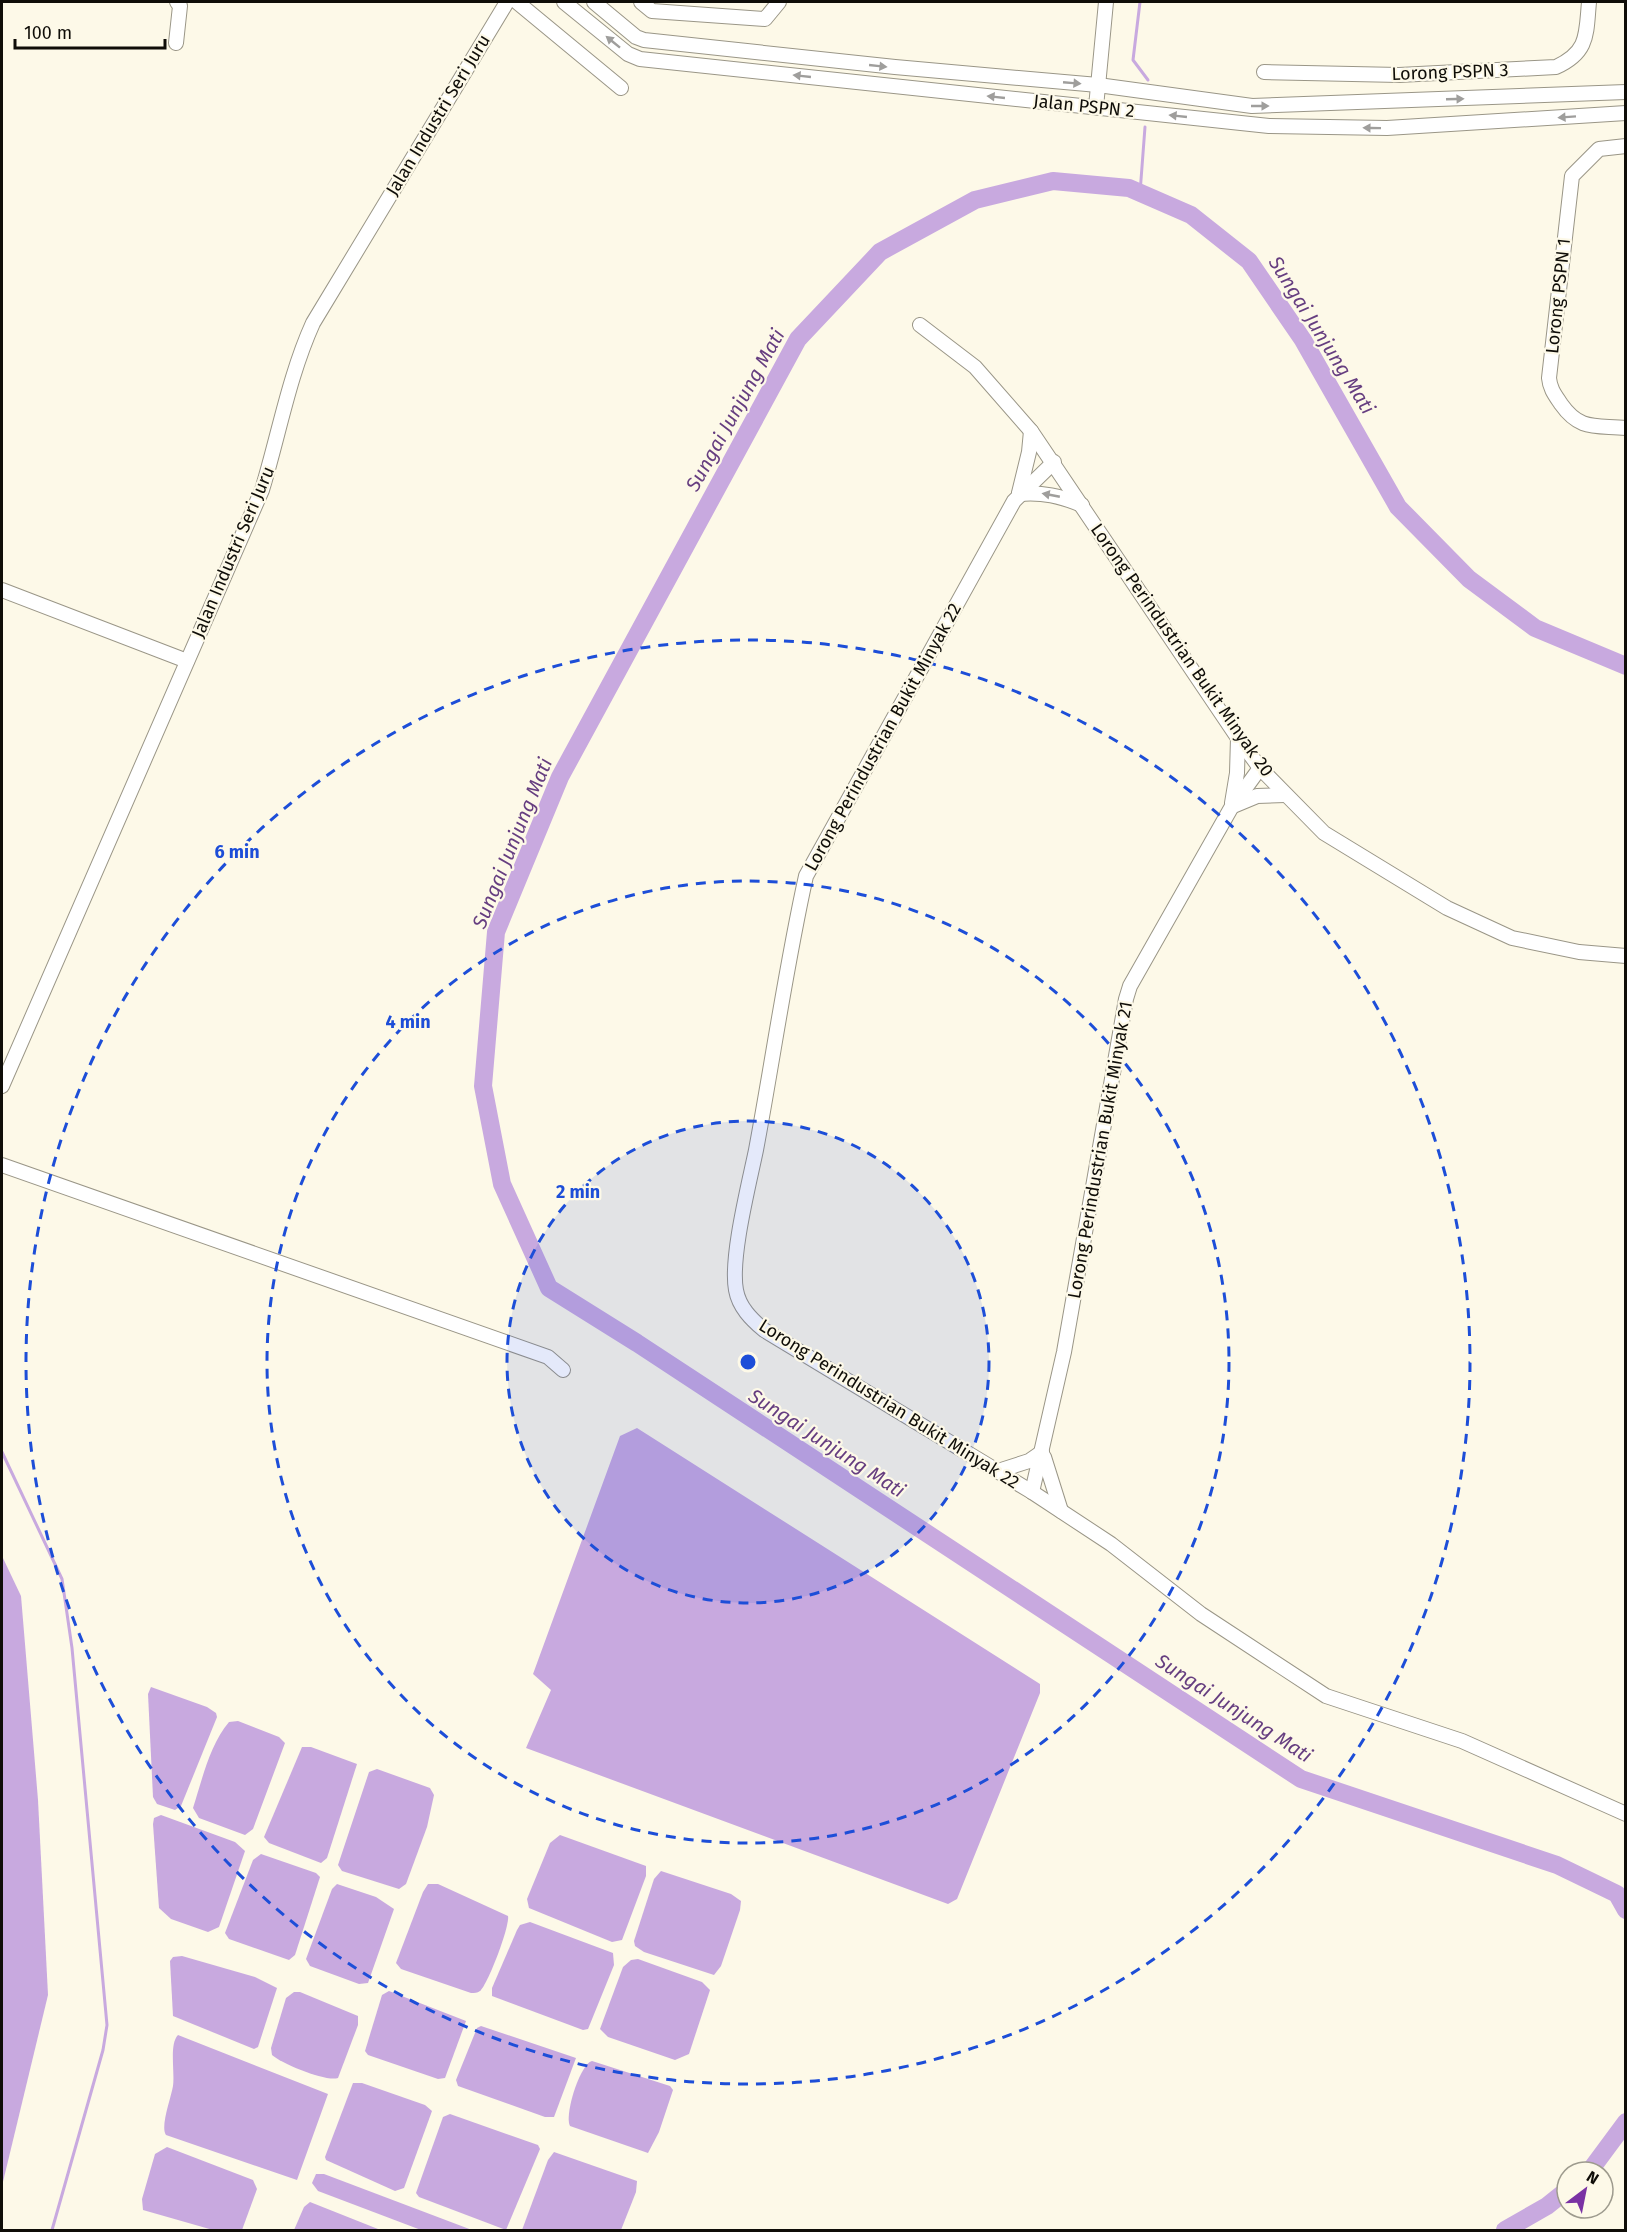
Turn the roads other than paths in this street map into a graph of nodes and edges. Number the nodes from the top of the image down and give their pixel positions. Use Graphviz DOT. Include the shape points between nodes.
graph roads {
  1 [pos="177,2"];
  2 [pos="507,2"];
  3 [pos="517,2"];
  4 [pos="564,2"];
  5 [pos="594,2"];
  6 [pos="641,2"];
  7 [pos="779,2"];
  8 [pos="1106,2"];
  9 [pos="1589,2"];
  10 [pos="176,43"];
  11 [pos="1264,72"];
  12 [pos="1399,75"];
  13 [pos="1098,85"];
  14 [pos="621,88"];
  15 [pos="1626,92"];
  16 [pos="1400,101"];
  17 [pos="1096,107"];
  18 [pos="1626,113"];
  19 [pos="1626,146"];
  20 [pos="920,325"];
  21 [pos="1626,428"];
  22 [pos="1031,430"];
  23 [pos="1054,462"];
  24 [pos="1019,494"];
  25 [pos="1082,505"];
  26 [pos="2,590"];
  27 [pos="187,661"];
  28 [pos="1238,738"];
  29 [pos="1260,768"];
  30 [pos="1285,795"];
  31 [pos="1231,808"];
  32 [pos="1626,956"];
  33 [pos="2,1086"];
  34 [pos="2,1165"];
  35 [pos="563,1370"];
  36 [pos="1042,1452"];
  37 [pos="998,1471"];
  38 [pos="1032,1492"];
  39 [pos="1061,1511"];
  40 [pos="1626,1814"];
  1 -- 10 [label="street" via="180,6"];
  2 -- 27 [label="street, Jalan Industri Seri Juru" via="313,322 299,353 262,490"];
  3 -- 14 [label="street"];
  17 -- 4 [label="street, Jalan PSPN 2, one-way" via="640,59 628,54"];
  5 -- 13 [label="street, Jalan PSPN 2, one-way" via="644,40 895,68"];
  6 -- 7 [label="street" via="652,11 765,19"];
  8 -- 13 [label="street"];
  9 -- 12 [label="street, Lorong PSPN 3" via="1581,50 1556,67"];
  11 -- 12 [label="street, Lorong PSPN 3"];
  12 -- 16 [label="street"];
  13 -- 16 [label="street, Jalan PSPN 2, one-way" via="1252,106"];
  13 -- 17 [label="street"];
  16 -- 15 [label="street, Jalan PSPN 2, one-way"];
  18 -- 17 [label="street, Jalan PSPN 2, one-way" via="1387,128 1269,126"];
  19 -- 21 [label="street, Lorong PSPN 1" via="1599,149 1572,176 1549,378 1550,387 1572,419 1582,424"];
  20 -- 22 [label="street, Lorong Perindustrian Bukit Minyak 20" via="975,367"];
  22 -- 23 [label="street, Lorong Perindustrian Bukit Minyak 20"];
  22 -- 24 [label="street" via="1028,463"];
  23 -- 24 [label="street, Lorong Perindustrian Bukit Minyak 22"];
  23 -- 25 [label="street, Lorong Perindustrian Bukit Minyak 20"];
  25 -- 24 [label="street, one-way" via="1050,494"];
  24 -- 37 [label="street, Lorong Perindustrian Bukit Minyak 22" via="806,876 735,1275 742,1307 764,1330"];
  25 -- 28 [label="street, Lorong Perindustrian Bukit Minyak 20"];
  26 -- 27 [label="street"];
  27 -- 33 [label="street, Jalan Industri Seri Juru"];
  28 -- 29 [label="street, Lorong Perindustrian Bukit Minyak 20"];
  28 -- 31 [label="street"];
  29 -- 30 [label="street, Lorong Perindustrian Bukit Minyak 20"];
  29 -- 31 [label="street, Lorong Perindustrian Bukit Minyak 21"];
  30 -- 31 [label="street" via="1257,796"];
  30 -- 32 [label="street, Lorong Perindustrian Bukit Minyak 20" via="1324,833 1480,925 1512,938 1579,952"];
  31 -- 36 [label="street, Lorong Perindustrian Bukit Minyak 21" via="1126,999 1070,1324"];
  34 -- 35 [label="street" via="548,1357"];
  36 -- 37 [label="street" via="1029,1461"];
  36 -- 38 [label="street, Lorong Perindustrian Bukit Minyak 21"];
  36 -- 39 [label="street"];
  37 -- 38 [label="street, Lorong Perindustrian Bukit Minyak 22"];
  38 -- 39 [label="street, Lorong Perindustrian Bukit Minyak 22"];
  39 -- 40 [label="street, Lorong Perindustrian Bukit Minyak 22" via="1111,1544 1201,1614 1326,1696 1462,1741"];
}
